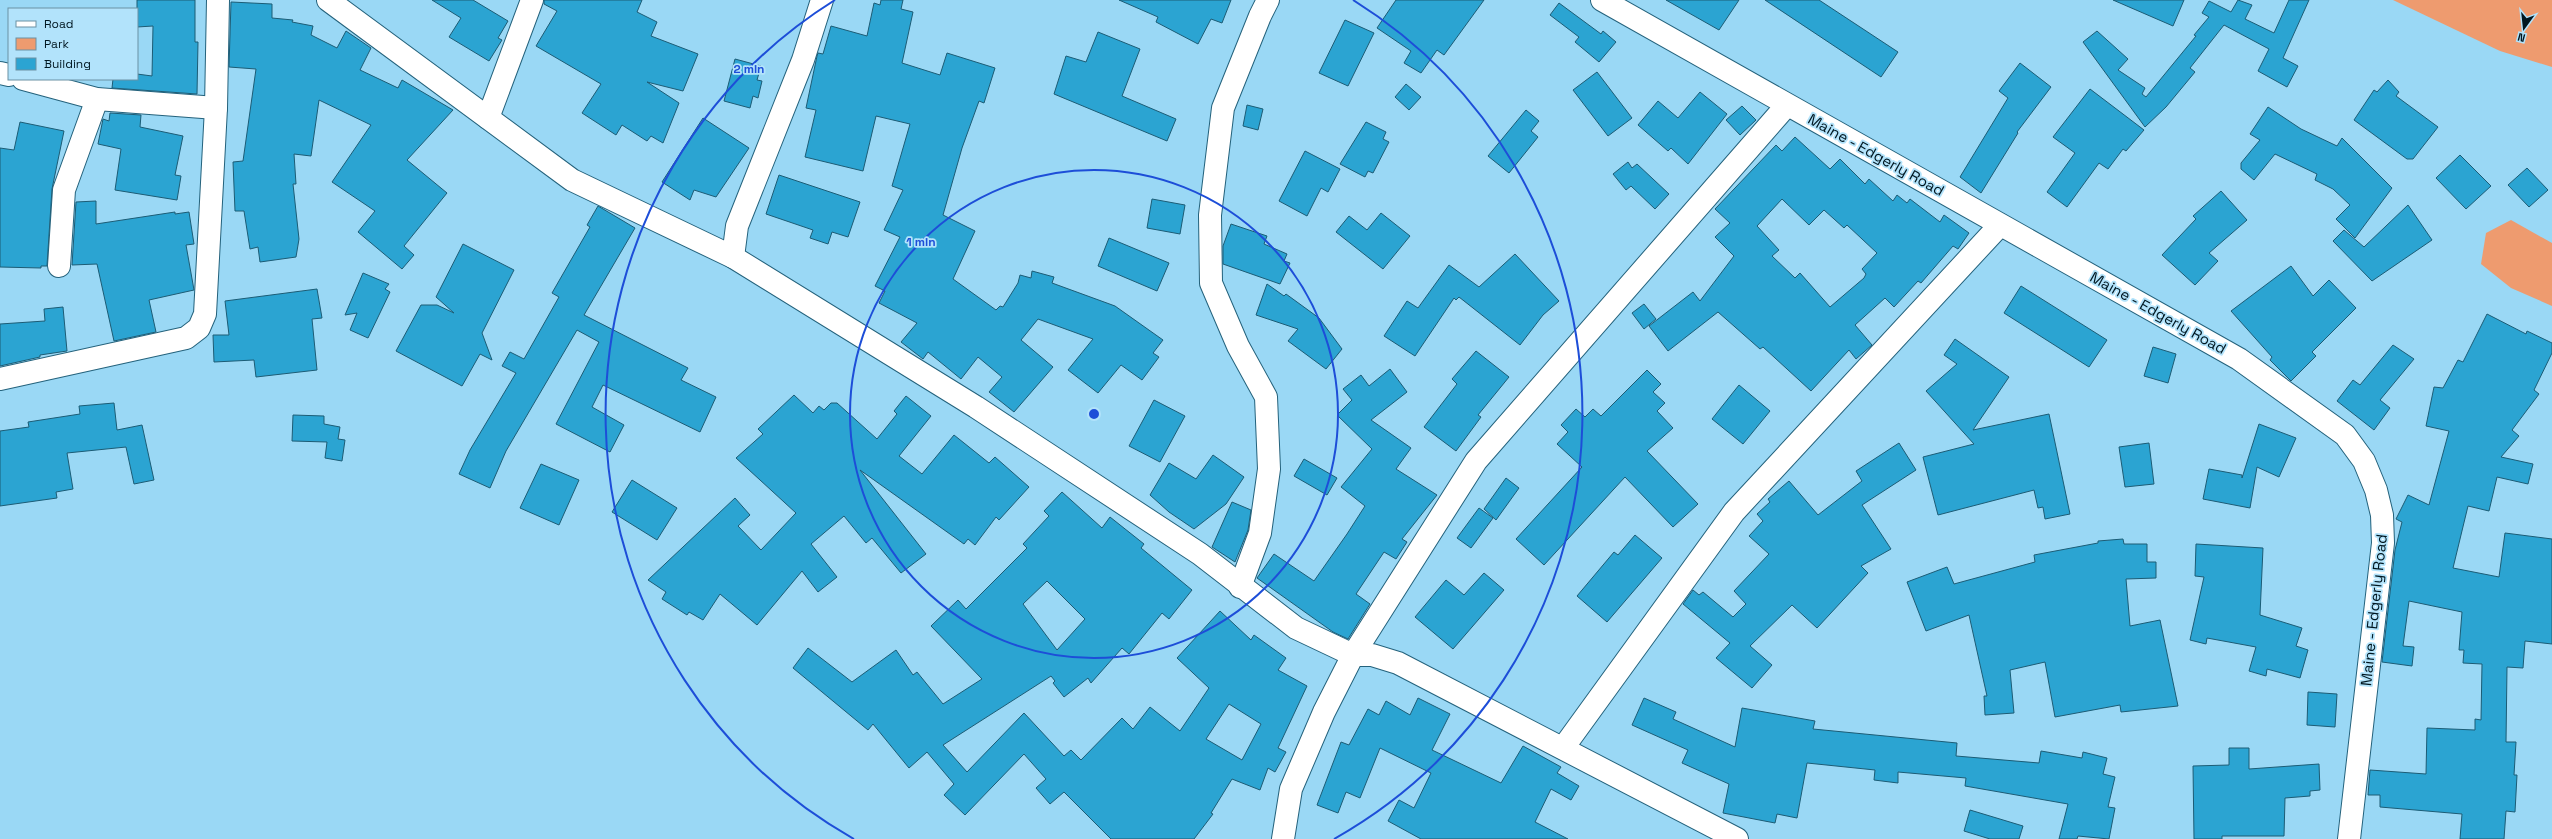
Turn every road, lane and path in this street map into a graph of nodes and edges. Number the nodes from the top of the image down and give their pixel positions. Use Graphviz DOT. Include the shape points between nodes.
graph roads {
  1 [pos="218,0"];
  2 [pos="328,0"];
  3 [pos="532,0"];
  4 [pos="822,0"];
  5 [pos="1268,0"];
  6 [pos="1602,0"];
  7 [pos="27,80"];
  8 [pos="97,99"];
  9 [pos="1787,105"];
  10 [pos="216,108"];
  11 [pos="488,118"];
  12 [pos="2000,225"];
  13 [pos="733,257"];
  14 [pos="59,266"];
  15 [pos="0,379"];
  16 [pos="1240,587"];
  17 [pos="1354,655"];
  18 [pos="1563,748"];
  19 [pos="1283,839"];
  20 [pos="1737,839"];
  21 [pos="2348,839"];
  1 -- 10 [label="street"];
  2 -- 11 [label="street"];
  3 -- 11 [label="street"];
  4 -- 13 [label="street" via="803,60 738,226"];
  5 -- 16 [label="street" via="1223,108 1210,215 1210,283 1238,346 1266,397 1268,476 1260,533"];
  6 -- 9 [label="street, Maine - Edgerly Road"];
  7 -- 8 [label="street"];
  8 -- 10 [label="street"];
  8 -- 14 [label="street" via="64,190"];
  9 -- 12 [label="street, Maine - Edgerly Road"];
  9 -- 17 [label="street" via="1476,460"];
  10 -- 15 [label="street" via="205,314 198,328 186,338"];
  11 -- 13 [label="street" via="572,180"];
  12 -- 18 [label="street" via="1734,512"];
  12 -- 21 [label="street, Maine - Edgerly Road" via="2239,359 2345,436 2364,461 2376,490 2382,515 2383,544"];
  13 -- 16 [label="street" via="976,407 1200,554"];
  16 -- 17 [label="street" via="1296,628"];
  17 -- 18 [label="street" via="1372,656 1398,663"];
  17 -- 19 [label="street" via="1324,712 1291,789"];
  18 -- 20 [label="street"];
}
